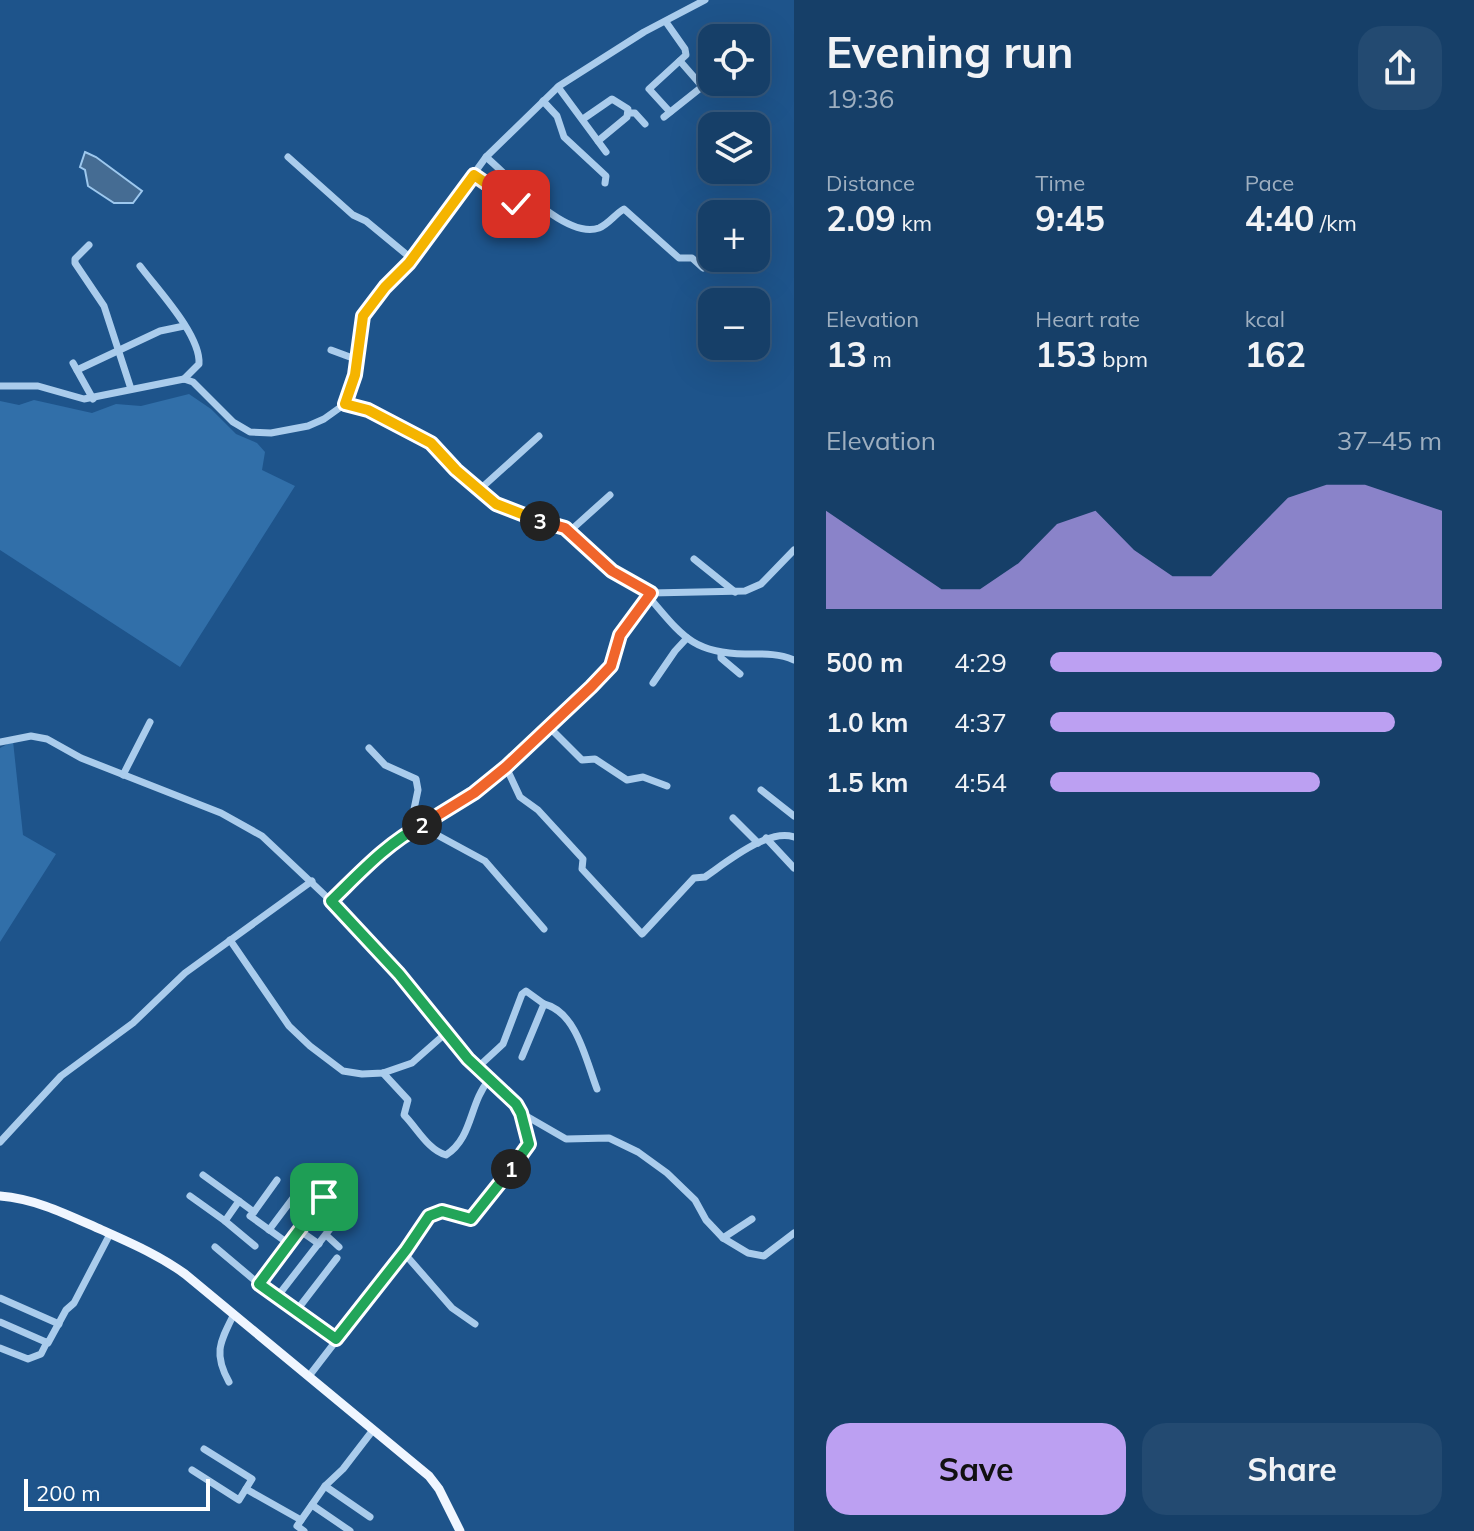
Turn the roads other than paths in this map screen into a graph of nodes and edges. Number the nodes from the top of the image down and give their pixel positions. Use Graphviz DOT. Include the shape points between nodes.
graph roads {
  1 [pos="705,0"];
  2 [pos="666,22"];
  3 [pos="680,61"];
  4 [pos="558,87"];
  5 [pos="543,101"];
  6 [pos="629,113"];
  7 [pos="583,119"];
  8 [pos="645,124"];
  9 [pos="598,141"];
  10 [pos="606,152"];
  11 [pos="288,157"];
  12 [pos="486,157"];
  13 [pos="474,175"];
  14 [pos="605,183"];
  15 [pos="526,210"];
  16 [pos="89,245"];
  17 [pos="412,259"];
  18 [pos="698,263"];
  19 [pos="140,266"];
  20 [pos="184,326"];
  21 [pos="331,350"];
  22 [pos="118,352"];
  23 [pos="358,360"];
  24 [pos="184,379"];
  25 [pos="0,386"];
  26 [pos="131,389"];
  27 [pos="93,399"];
  28 [pos="345,404"];
  29 [pos="539,436"];
  30 [pos="478,491"];
  31 [pos="610,495"];
  32 [pos="570,531"];
  33 [pos="792,556"];
  34 [pos="694,559"];
  35 [pos="737,593"];
  36 [pos="650,595"];
  37 [pos="687,638"];
  38 [pos="721,654"];
  39 [pos="794,660"];
  40 [pos="740,674"];
  41 [pos="653,683"];
  42 [pos="150,722"];
  43 [pos="548,726"];
  44 [pos="0,742"];
  45 [pos="369,748"];
  46 [pos="506,767"];
  47 [pos="123,775"];
  48 [pos="667,786"];
  49 [pos="761,790"];
  50 [pos="794,816"];
  51 [pos="733,818"];
  52 [pos="423,825"];
  53 [pos="794,837"];
  54 [pos="766,838"];
  55 [pos="758,843"];
  56 [pos="794,868"];
  57 [pos="312,881"];
  58 [pos="331,901"];
  59 [pos="544,929"];
  60 [pos="230,940"];
  61 [pos="544,1004"];
  62 [pos="446,1033"];
  63 [pos="522,1057"];
  64 [pos="477,1068"];
  65 [pos="383,1073"];
  66 [pos="489,1080"];
  67 [pos="597,1089"];
  68 [pos="521,1113"];
  69 [pos="0,1142"];
  70 [pos="203,1175"];
  71 [pos="277,1180"];
  72 [pos="296,1194"];
  73 [pos="0,1196"];
  74 [pos="190,1196"];
  75 [pos="324,1197"];
  76 [pos="239,1201"];
  77 [pos="254,1212"];
  78 [pos="340,1216"];
  79 [pos="752,1219"];
  80 [pos="225,1221"];
  81 [pos="269,1230"];
  82 [pos="299,1230"];
  83 [pos="794,1233"];
  84 [pos="110,1234"];
  85 [pos="326,1235"];
  86 [pos="723,1238"];
  87 [pos="289,1244"];
  88 [pos="319,1244"];
  89 [pos="255,1246"];
  90 [pos="215,1247"];
  91 [pos="339,1247"];
  92 [pos="404,1253"];
  93 [pos="337,1258"];
  94 [pos="259,1284"];
  95 [pos="277,1297"];
  96 [pos="0,1298"];
  97 [pos="297,1310"];
  98 [pos="234,1314"];
  99 [pos="0,1322"];
  100 [pos="59,1324"];
  101 [pos="475,1324"];
  102 [pos="336,1339"];
  103 [pos="47,1342"];
  104 [pos="0,1348"];
  105 [pos="309,1376"];
  106 [pos="229,1382"];
  107 [pos="373,1430"];
  108 [pos="204,1449"];
  109 [pos="192,1470"];
  110 [pos="325,1486"];
  111 [pos="246,1489"];
  112 [pos="312,1505"];
  113 [pos="370,1517"];
  114 [pos="301,1520"];
  115 [pos="304,1531"];
  116 [pos="350,1531"];
  117 [pos="460,1531"];
  1 -- 2 [label="street"];
  2 -- 3 [label="street" via="685,49"];
  2 -- 4 [label="street"];
  3 -- 3 [label="street" via="649,89 667,115 705,89"];
  4 -- 5 [label="street"];
  4 -- 7 [label="street"];
  5 -- 12 [label="street"];
  5 -- 14 [label="street" via="557,116 564,137 606,176"];
  6 -- 7 [label="street" via="612,99"];
  6 -- 8 [label="street"];
  6 -- 9 [label="street"];
  7 -- 9 [label="street"];
  9 -- 10 [label="street"];
  11 -- 17 [label="street"];
  12 -- 13 [label="street"];
  12 -- 18 [label="street" via="560,219 590,229 624,209 679,258"];
  13 -- 15 [label="street"];
  13 -- 17 [label="street"];
  16 -- 22 [label="street" via="75,263 100,297"];
  17 -- 23 [label="street" via="363,316"];
  19 -- 20 [label="street"];
  20 -- 22 [label="street" via="160,331"];
  20 -- 24 [label="street" via="200,360"];
  21 -- 23 [label="street"];
  22 -- 26 [label="street"];
  22 -- 27 [label="street" via="75,367"];
  23 -- 28 [label="street"];
  24 -- 26 [label="street"];
  24 -- 28 [label="street" via="250,432 308,426"];
  25 -- 27 [label="street" via="38,386"];
  26 -- 27 [label="street"];
  28 -- 30 [label="street" via="368,410 431,443"];
  29 -- 30 [label="street"];
  30 -- 32 [label="street" via="518,515"];
  31 -- 32 [label="street"];
  32 -- 36 [label="street" via="612,571"];
  33 -- 35 [label="street" via="761,584"];
  34 -- 35 [label="street"];
  35 -- 36 [label="street"];
  36 -- 37 [label="street"];
  36 -- 43 [label="street" via="620,635 611,666"];
  37 -- 38 [label="street"];
  37 -- 41 [label="street"];
  38 -- 39 [label="street" via="770,654"];
  38 -- 40 [label="street"];
  42 -- 47 [label="street"];
  43 -- 46 [label="street"];
  43 -- 48 [label="street" via="582,760 595,759 627,780 643,777"];
  44 -- 47 [label="street" via="31,736 47,739"];
  45 -- 52 [label="street" via="385,765 416,779 413,814"];
  46 -- 52 [label="street"];
  46 -- 55 [label="street" via="520,797 583,859 582,869 642,934 690,881"];
  47 -- 57 [label="street" via="243,823"];
  49 -- 50 [label="street"];
  51 -- 55 [label="street"];
  52 -- 58 [label="street" via="381,854"];
  52 -- 59 [label="street" via="485,861"];
  53 -- 54 [label="street"];
  54 -- 55 [label="street"];
  54 -- 56 [label="street"];
  57 -- 58 [label="street"];
  57 -- 60 [label="street"];
  58 -- 62 [label="street"];
  60 -- 65 [label="street" via="272,1005 310,1046 343,1071"];
  60 -- 69 [label="street" via="61,1076"];
  61 -- 63 [label="street"];
  61 -- 64 [label="street" via="524,992 503,1044"];
  61 -- 67 [label="street" via="567,1019"];
  62 -- 64 [label="street"];
  62 -- 65 [label="street" via="412,1063"];
  64 -- 66 [label="street"];
  65 -- 66 [label="street" via="408,1100 404,1115 429,1145 446,1155 467,1132 476,1099"];
  66 -- 68 [label="street"];
  68 -- 86 [label="street" via="566,1139 609,1138 638,1152 695,1200"];
  68 -- 92 [label="street" via="527,1147 473,1217 433,1213"];
  70 -- 76 [label="street"];
  71 -- 77 [label="street"];
  72 -- 81 [label="street"];
  73 -- 84 [label="main road" via="49,1206"];
  74 -- 80 [label="street"];
  75 -- 82 [label="street"];
  76 -- 77 [label="street"];
  76 -- 80 [label="street"];
  77 -- 81 [label="street" via="250,1216"];
  78 -- 85 [label="street"];
  79 -- 86 [label="street"];
  80 -- 89 [label="street"];
  81 -- 87 [label="street"];
  82 -- 87 [label="street"];
  82 -- 88 [label="street"];
  83 -- 86 [label="street" via="764,1256"];
  84 -- 98 [label="main road" via="167,1262"];
  84 -- 100 [label="street"];
  85 -- 88 [label="street"];
  85 -- 91 [label="street"];
  87 -- 94 [label="street"];
  88 -- 95 [label="street"];
  90 -- 94 [label="street"];
  92 -- 101 [label="street" via="452,1308"];
  92 -- 102 [label="street"];
  93 -- 97 [label="street"];
  94 -- 95 [label="street"];
  95 -- 97 [label="street"];
  96 -- 100 [label="street"];
  97 -- 102 [label="street"];
  98 -- 105 [label="main road"];
  98 -- 106 [label="street" via="219,1345"];
  99 -- 103 [label="street"];
  100 -- 103 [label="street"];
  102 -- 105 [label="street"];
  103 -- 104 [label="street" via="41,1354 28,1359"];
  105 -- 107 [label="main road"];
  107 -- 110 [label="street"];
  107 -- 117 [label="main road" via="429,1476"];
  108 -- 111 [label="street" via="252,1479"];
  109 -- 111 [label="street" via="239,1500"];
  110 -- 112 [label="street"];
  110 -- 113 [label="street"];
  111 -- 114 [label="street"];
  112 -- 114 [label="street"];
  112 -- 116 [label="street"];
  114 -- 115 [label="street" via="297,1526"];
}
